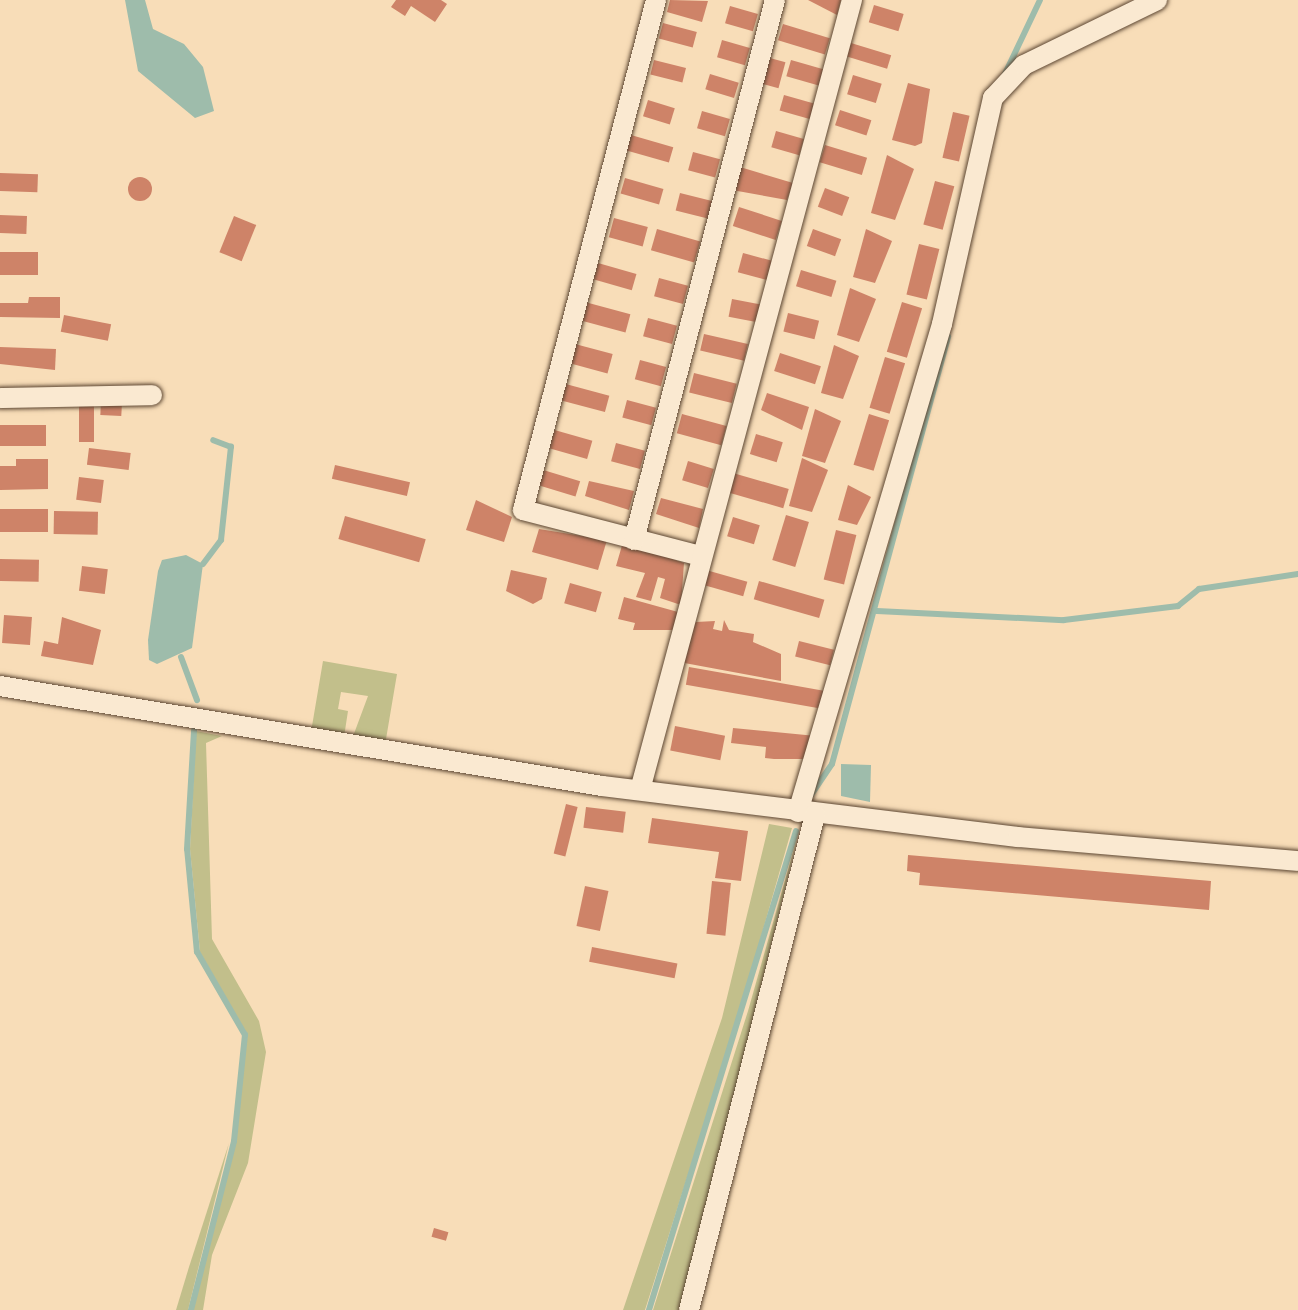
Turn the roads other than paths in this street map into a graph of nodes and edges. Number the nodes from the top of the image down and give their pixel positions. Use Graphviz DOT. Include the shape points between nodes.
graph roads {
  1 [pos="656,0"];
  2 [pos="775,0"];
  3 [pos="852,0"];
  4 [pos="1157,0"];
  5 [pos="152,395"];
  6 [pos="0,398"];
  7 [pos="634,540"];
  8 [pos="701,556"];
  9 [pos="0,686"];
  10 [pos="640,790"];
  11 [pos="807,813"];
  12 [pos="1298,861"];
  13 [pos="689,1310"];
  1 -- 7 [label="street" via="523,499 532,515"];
  2 -- 7 [label="street"];
  3 -- 8 [label="street"];
  4 -- 11 [label="street" via="1024,65 993,98 942,324"];
  5 -- 6 [label="street"];
  7 -- 8 [label="street"];
  8 -- 10 [label="street"];
  9 -- 10 [label="street"];
  10 -- 11 [label="street"];
  11 -- 12 [label="street"];
  11 -- 13 [label="street"];
}
